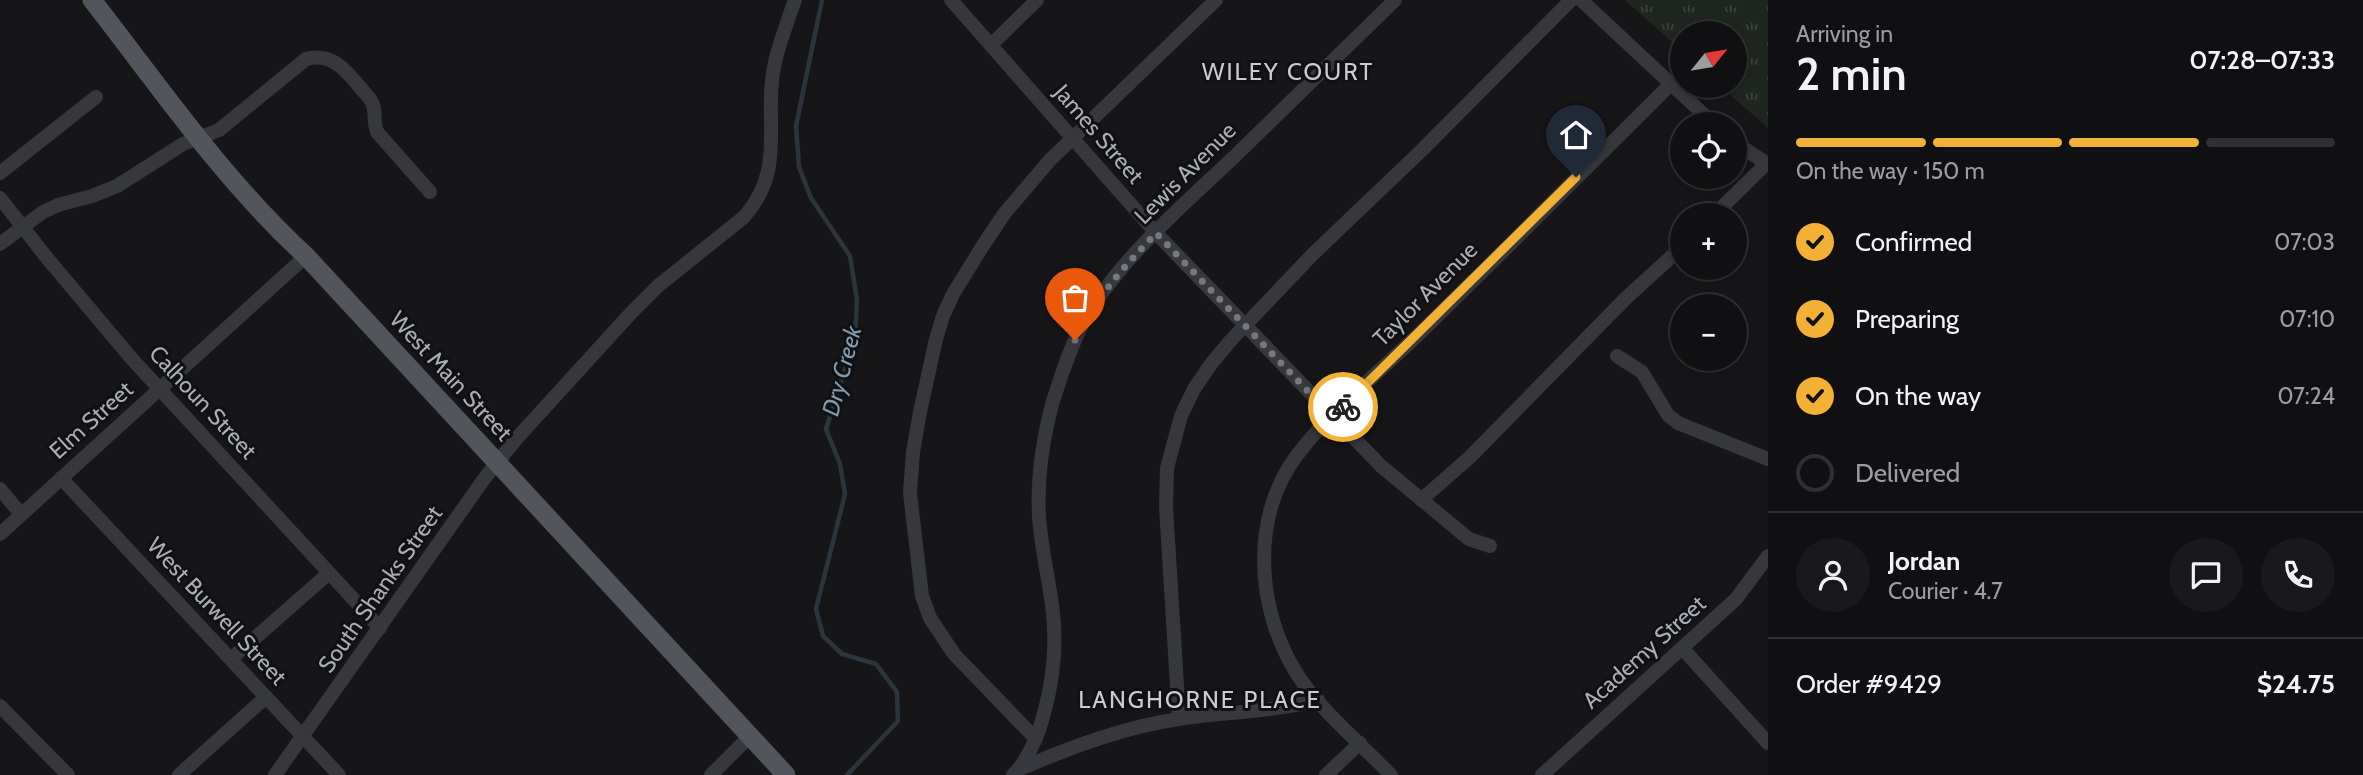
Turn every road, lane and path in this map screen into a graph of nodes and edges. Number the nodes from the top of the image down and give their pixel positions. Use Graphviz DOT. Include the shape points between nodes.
graph roads {
  1 [pos="92,0"];
  2 [pos="795,0"];
  3 [pos="951,0"];
  4 [pos="1037,0"];
  5 [pos="1216,0"];
  6 [pos="1395,0"];
  7 [pos="1571,0"];
  8 [pos="1581,0"];
  9 [pos="992,44"];
  10 [pos="1670,82"];
  11 [pos="1670,84"];
  12 [pos="96,97"];
  13 [pos="1687,98"];
  14 [pos="1701,112"];
  15 [pos="199,137"];
  16 [pos="1073,138"];
  17 [pos="1747,150"];
  18 [pos="1767,163"];
  19 [pos="0,173"];
  20 [pos="430,192"];
  21 [pos="0,198"];
  22 [pos="1726,203"];
  23 [pos="23,227"];
  24 [pos="1156,233"];
  25 [pos="0,244"];
  26 [pos="306,256"];
  27 [pos="1670,258"];
  28 [pos="1245,325"];
  29 [pos="1617,356"];
  30 [pos="159,388"];
  31 [pos="1332,416"];
  32 [pos="1768,459"];
  33 [pos="497,462"];
  34 [pos="61,478"];
  35 [pos="0,489"];
  36 [pos="1421,500"];
  37 [pos="21,514"];
  38 [pos="0,534"];
  39 [pos="1490,546"];
  40 [pos="1768,556"];
  41 [pos="329,573"];
  42 [pos="380,628"];
  43 [pos="1683,649"];
  44 [pos="232,659"];
  45 [pos="266,697"];
  46 [pos="1318,700"];
  47 [pos="0,706"];
  48 [pos="1179,719"];
  49 [pos="750,736"];
  50 [pos="303,737"];
  51 [pos="1035,739"];
  52 [pos="1360,743"];
  53 [pos="1768,743"];
  54 [pos="1016,772"];
  55 [pos="1545,774"];
  56 [pos="68,775"];
  57 [pos="179,775"];
  58 [pos="275,775"];
  59 [pos="339,775"];
  60 [pos="711,775"];
  61 [pos="786,775"];
  62 [pos="1326,775"];
  63 [pos="1391,775"];
  1 -- 15 [label="main road, West Main Street"];
  2 -- 33 [label="street, South Shanks Street" via="775,62 771,155 754,206 658,286"];
  3 -- 9 [label="street, James Street"];
  4 -- 9 [label="street"];
  5 -- 16 [label="street"];
  6 -- 24 [label="street, Lewis Avenue"];
  7 -- 28 [label="street"];
  8 -- 10 [label="street"];
  9 -- 16 [label="street, James Street"];
  11 -- 31 [label="street, Taylor Avenue"];
  12 -- 19 [label="street"];
  13 -- 14 [label="street"];
  15 -- 20 [label="street" via="219,130 306,59 326,58 344,68 372,102 377,132"];
  15 -- 23 [label="street" via="117,186 58,205"];
  15 -- 26 [label="main road, West Main Street" via="279,232"];
  16 -- 24 [label="street, James Street"];
  16 -- 51 [label="street" via="1004,214 953,294 936,339 913,452 910,493 922,596 930,618 954,654"];
  17 -- 18 [label="street"];
  18 -- 22 [label="street"];
  21 -- 23 [label="street, Calhoun Street"];
  23 -- 25 [label="street"];
  23 -- 30 [label="street, Calhoun Street"];
  24 -- 28 [label="street, James Street"];
  24 -- 51 [label="street, Lewis Avenue" via="1094,306 1069,354 1053,402 1044,443 1039,513 1055,635 1044,713"];
  26 -- 30 [label="street, Elm Street"];
  26 -- 33 [label="main road, West Main Street"];
  27 -- 36 [label="street"];
  28 -- 31 [label="street, James Street"];
  28 -- 48 [label="street" via="1194,389 1181,416 1167,468"];
  29 -- 32 [label="street" via="1643,372 1678,424"];
  30 -- 34 [label="street, Elm Street"];
  30 -- 41 [label="street, Calhoun Street"];
  31 -- 36 [label="street, James Street"];
  31 -- 46 [label="street, Taylor Avenue" via="1283,478 1266,524 1264,548 1277,631 1298,675"];
  33 -- 42 [label="street, South Shanks Street"];
  33 -- 49 [label="main road, West Main Street"];
  34 -- 37 [label="street, Elm Street"];
  34 -- 44 [label="street, West Burwell Street"];
  35 -- 37 [label="street"];
  36 -- 39 [label="street, James Street" via="1469,539"];
  37 -- 38 [label="street, Elm Street"];
  40 -- 43 [label="street, Academy Street" via="1736,599"];
  41 -- 42 [label="street, Calhoun Street"];
  41 -- 44 [label="street"];
  42 -- 50 [label="street, South Shanks Street"];
  43 -- 53 [label="street"];
  43 -- 55 [label="street, Academy Street"];
  44 -- 45 [label="street, West Burwell Street"];
  45 -- 50 [label="street, West Burwell Street"];
  45 -- 57 [label="street"];
  46 -- 48 [label="street"];
  46 -- 52 [label="street, Taylor Avenue"];
  47 -- 56 [label="street"];
  48 -- 54 [label="street" via="1105,736"];
  49 -- 60 [label="street"];
  49 -- 61 [label="main road, West Main Street"];
  50 -- 58 [label="street, South Shanks Street"];
  50 -- 59 [label="street, West Burwell Street"];
  51 -- 54 [label="street, Lewis Avenue"];
  52 -- 62 [label="street"];
  52 -- 63 [label="street, Taylor Avenue"];
}
